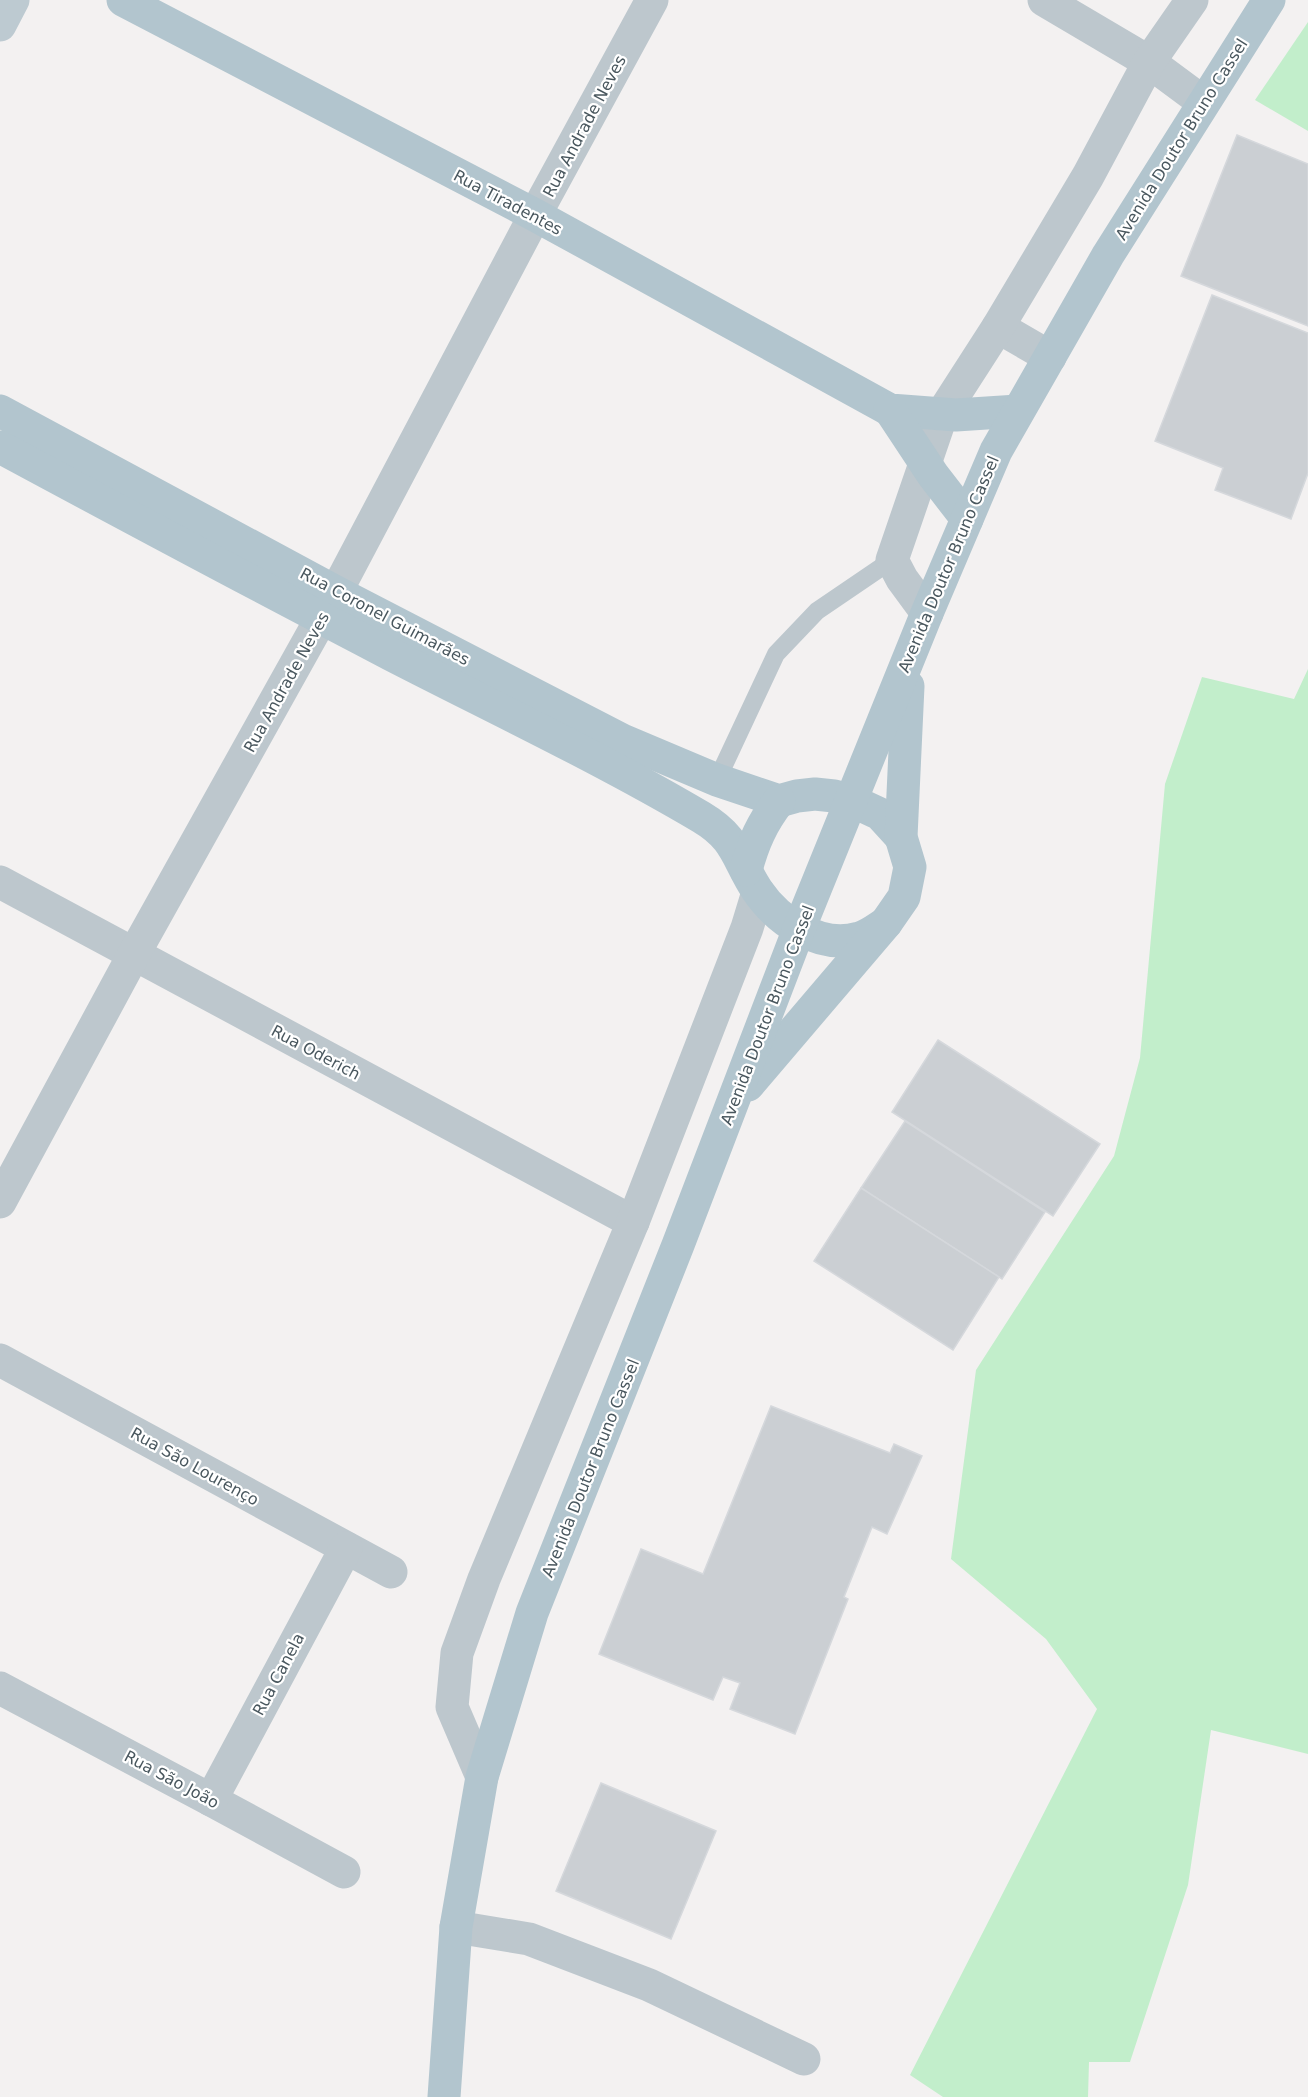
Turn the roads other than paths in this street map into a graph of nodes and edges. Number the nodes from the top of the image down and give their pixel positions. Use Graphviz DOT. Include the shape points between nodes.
graph roads {
  1 [pos="14,0"];
  2 [pos="123,0"];
  3 [pos="652,0"];
  4 [pos="1044,0"];
  5 [pos="1192,0"];
  6 [pos="1269,0"];
  7 [pos="0,25"];
  8 [pos="1149,62"];
  9 [pos="1203,102"];
  10 [pos="536,215"];
  11 [pos="998,327"];
  12 [pos="1050,357"];
  13 [pos="890,410"];
  14 [pos="0,411"];
  15 [pos="1018,411"];
  16 [pos="942,414"];
  17 [pos="0,447"];
  18 [pos="927,462"];
  19 [pos="967,519"];
  20 [pos="891,560"];
  21 [pos="329,605"];
  22 [pos="927,613"];
  23 [pos="909,658"];
  24 [pos="717,780"];
  25 [pos="779,801"];
  26 [pos="852,801"];
  27 [pos="901,837"];
  28 [pos="752,881"];
  29 [pos="0,882"];
  30 [pos="886,923"];
  31 [pos="799,929"];
  32 [pos="134,954"];
  33 [pos="733,1103"];
  34 [pos="0,1202"];
  35 [pos="633,1222"];
  36 [pos="0,1360"];
  37 [pos="346,1548"];
  38 [pos="391,1572"];
  39 [pos="0,1688"];
  40 [pos="482,1777"];
  41 [pos="211,1800"];
  42 [pos="344,1872"];
  43 [pos="456,1927"];
  44 [pos="804,2059"];
  45 [pos="444,2097"];
  1 -- 7 [label="main road"];
  2 -- 10 [label="main road, Rua Tiradentes"];
  3 -- 10 [label="street, Rua Andrade Neves"];
  4 -- 8 [label="street"];
  5 -- 8 [label="street"];
  6 -- 9 [label="main road, Avenida Doutor Bruno Cassel"];
  8 -- 9 [label="street"];
  8 -- 11 [label="street" via="1088,176"];
  9 -- 12 [label="main road, Avenida Doutor Bruno Cassel"];
  10 -- 13 [label="main road, Rua Tiradentes"];
  10 -- 21 [label="street, Rua Andrade Neves"];
  11 -- 12 [label="street"];
  11 -- 16 [label="street"];
  12 -- 15 [label="main road, Avenida Doutor Bruno Cassel"];
  13 -- 16 [label="main road, Rua Tiradentes"];
  13 -- 18 [label="main road, Rua Tiradentes"];
  14 -- 21 [label="main road, Rua Coronel Guimarães"];
  15 -- 16 [label="main road, Rua Tiradentes"];
  15 -- 19 [label="main road, Avenida Doutor Bruno Cassel"];
  16 -- 18 [label="street"];
  17 -- 21 [label="main road, Rua Coronel Guimarães"];
  18 -- 19 [label="main road, Rua Tiradentes"];
  18 -- 20 [label="street"];
  19 -- 22 [label="main road, Avenida Doutor Bruno Cassel"];
  20 -- 22 [label="street"];
  20 -- 24 [label="lane" via="817,610 776,654"];
  21 -- 24 [label="main road, Rua Coronel Guimarães"];
  21 -- 28 [label="main road, Rua Coronel Guimarães" via="720,829 736,849"];
  21 -- 32 [label="street, Rua Andrade Neves"];
  22 -- 23 [label="main road, Avenida Doutor Bruno Cassel"];
  23 -- 26 [label="main road, Avenida Doutor Bruno Cassel"];
  23 -- 27 [label="main road"];
  24 -- 25 [label="main road, Rua Coronel Guimarães"];
  25 -- 26 [label="main road" via="815,794"];
  25 -- 28 [label="main road" via="752,845"];
  26 -- 27 [label="main road" via="880,814"];
  26 -- 31 [label="main road, Avenida Doutor Bruno Cassel"];
  27 -- 30 [label="main road" via="910,867 904,897"];
  28 -- 31 [label="main road, Rua Coronel Guimarães" via="777,912"];
  28 -- 35 [label="street" via="747,928"];
  29 -- 32 [label="street, Rua Oderich"];
  30 -- 31 [label="main road, Rua Coronel Guimarães" via="859,938 829,940"];
  30 -- 33 [label="main road"];
  31 -- 33 [label="main road, Avenida Doutor Bruno Cassel"];
  32 -- 34 [label="street, Rua Andrade Neves"];
  32 -- 35 [label="street, Rua Oderich"];
  33 -- 40 [label="main road, Avenida Doutor Bruno Cassel" via="532,1612"];
  35 -- 40 [label="street" via="457,1653 452,1707"];
  36 -- 37 [label="street, Rua São Lourenço"];
  37 -- 38 [label="street, Rua São Lourenço"];
  37 -- 41 [label="street, Rua Canela"];
  39 -- 41 [label="street, Rua São João"];
  40 -- 43 [label="main road, Avenida Doutor Bruno Cassel"];
  41 -- 42 [label="street, Rua São João"];
  43 -- 44 [label="street" via="529,1940 649,1985"];
  43 -- 45 [label="main road, Avenida Doutor Bruno Cassel"];
}
